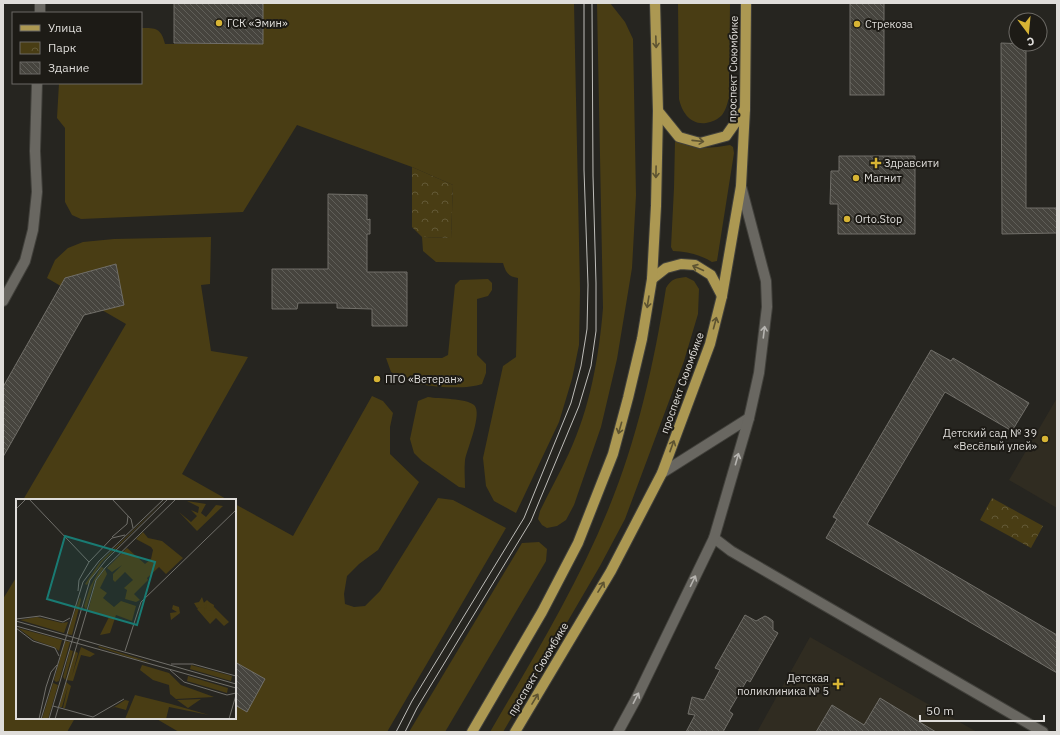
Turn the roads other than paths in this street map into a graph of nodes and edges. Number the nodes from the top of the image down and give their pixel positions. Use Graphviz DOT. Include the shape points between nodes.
graph roads {
  1 [pos="655,3"];
  2 [pos="746,3"];
  3 [pos="37,84"];
  4 [pos="745,109"];
  5 [pos="658,111"];
  6 [pos="741,186"];
  7 [pos="652,279"];
  8 [pos="722,296"];
  9 [pos="3,301"];
  10 [pos="749,418"];
  11 [pos="662,473"];
  12 [pos="714,538"];
  13 [pos="472,732"];
  14 [pos="515,732"];
  15 [pos="618,732"];
  16 [pos="1043,732"];
  1 -- 5 [label="main road, one-way"];
  2 -- 4 [label="main road, проспект Сююмбике"];
  3 -- 9 [label="street" via="37,192 33,230 25,261"];
  5 -- 4 [label="main road, one-way" via="679,137 700,143 726,136"];
  4 -- 6 [label="main road, проспект Сююмбике"];
  5 -- 7 [label="main road, one-way"];
  6 -- 8 [label="main road, проспект Сююмбике"];
  10 -- 6 [label="street, one-way" via="759,373 768,307 766,281"];
  8 -- 7 [label="main road, one-way" via="711,275 695,265 681,264 666,268"];
  7 -- 13 [label="main road, one-way" via="642,339 613,454 578,543 542,612"];
  11 -- 8 [label="main road, проспект Сююмбике, one-way" via="710,344"];
  10 -- 11 [label="street"];
  12 -- 10 [label="street, one-way"];
  14 -- 11 [label="main road, проспект Сююмбике, one-way" via="611,571"];
  15 -- 12 [label="street, one-way"];
  12 -- 16 [label="street" via="731,551"];
}
